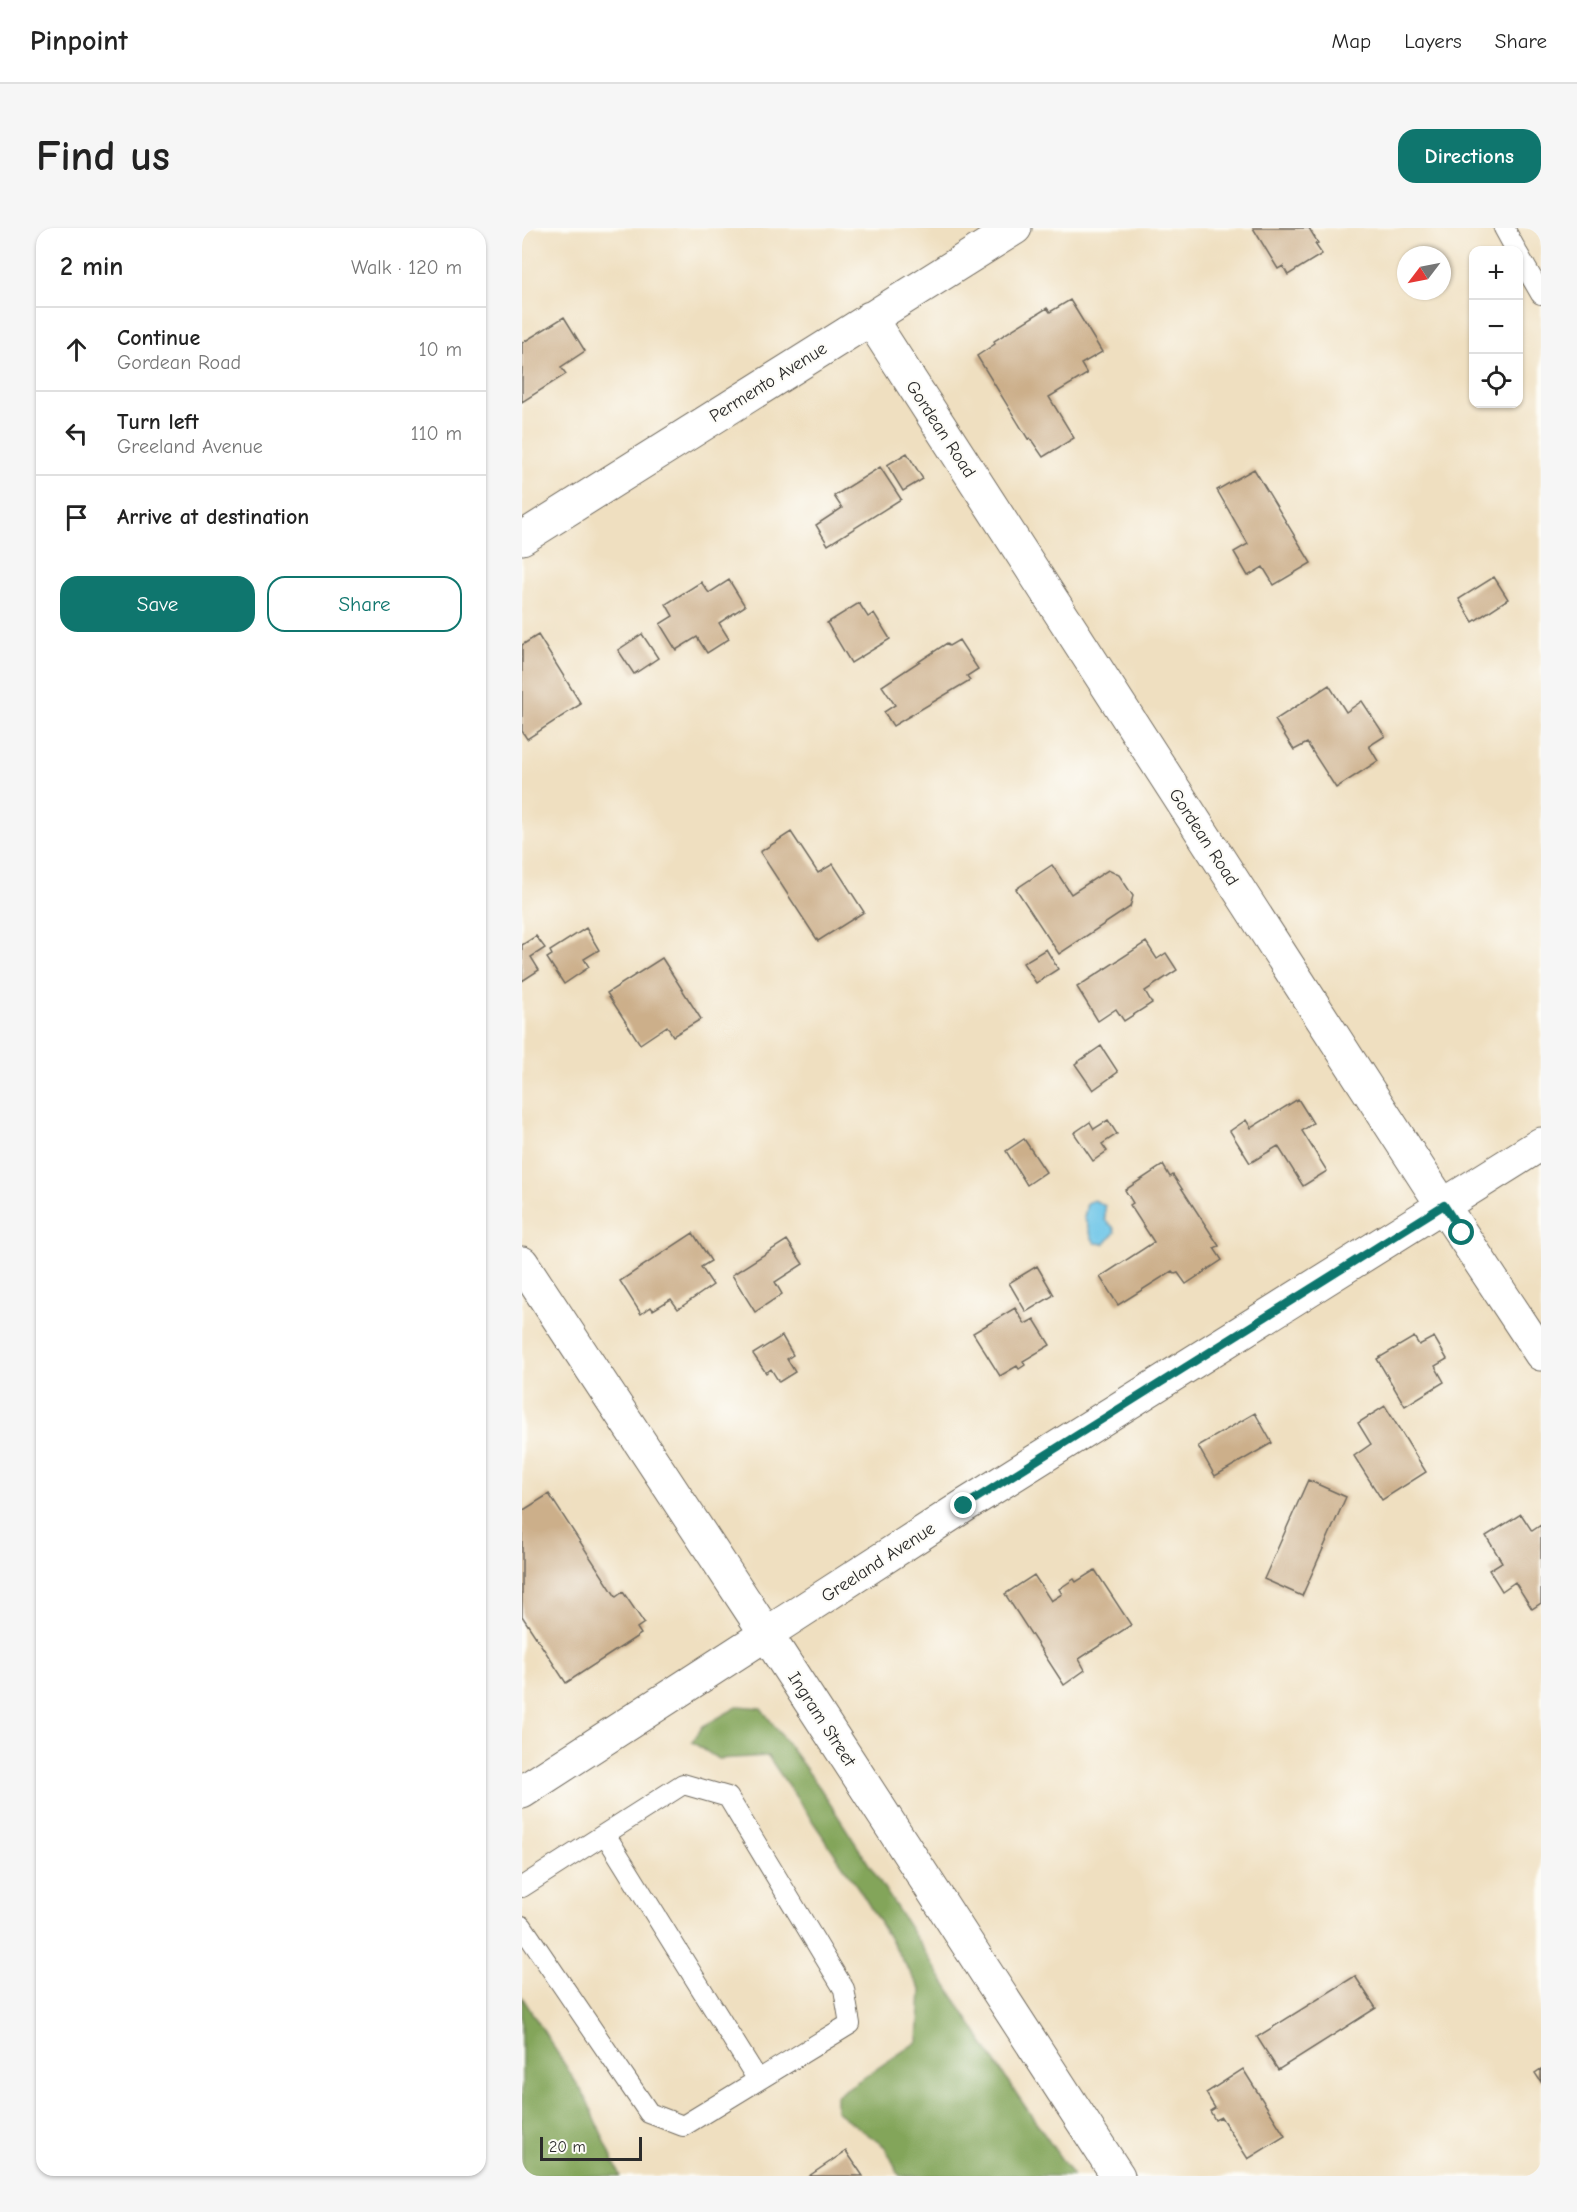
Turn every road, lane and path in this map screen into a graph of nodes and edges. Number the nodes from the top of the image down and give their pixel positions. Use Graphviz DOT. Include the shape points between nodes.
graph roads {
  1 [pos="1015,228"];
  2 [pos="1504,228"];
  3 [pos="1514,246"];
  4 [pos="1523,262"];
  5 [pos="1541,294"];
  6 [pos="870,318"];
  7 [pos="522,538"];
  8 [pos="1541,1144"];
  9 [pos="1444,1205"];
  10 [pos="522,1263"];
  11 [pos="1541,1354"];
  12 [pos="767,1635"];
  13 [pos="522,1792"];
  14 [pos="605,1834"];
  15 [pos="522,1887"];
  16 [pos="522,1926"];
  17 [pos="758,2080"];
  18 [pos="1118,2176"];
  1 -- 6 [label="street, Permento Avenue"];
  2 -- 3 [label="lane"];
  4 -- 5 [label="lane"];
  6 -- 7 [label="street, Permento Avenue"];
  6 -- 9 [label="street, Gordean Road"];
  8 -- 9 [label="street, Greeland Avenue"];
  9 -- 11 [label="street, Gordean Road"];
  9 -- 12 [label="street, Greeland Avenue" via="964,1506"];
  10 -- 12 [label="street, Ingram Street"];
  12 -- 13 [label="street, Greeland Avenue"];
  12 -- 18 [label="street, Ingram Street"];
  14 -- 15 [label="lane"];
  14 -- 17 [label="lane"];
  14 -- 17 [label="lane" via="683,1784 728,1797 844,1989 850,2024"];
  16 -- 17 [label="lane" via="649,2113 683,2126"];
}
